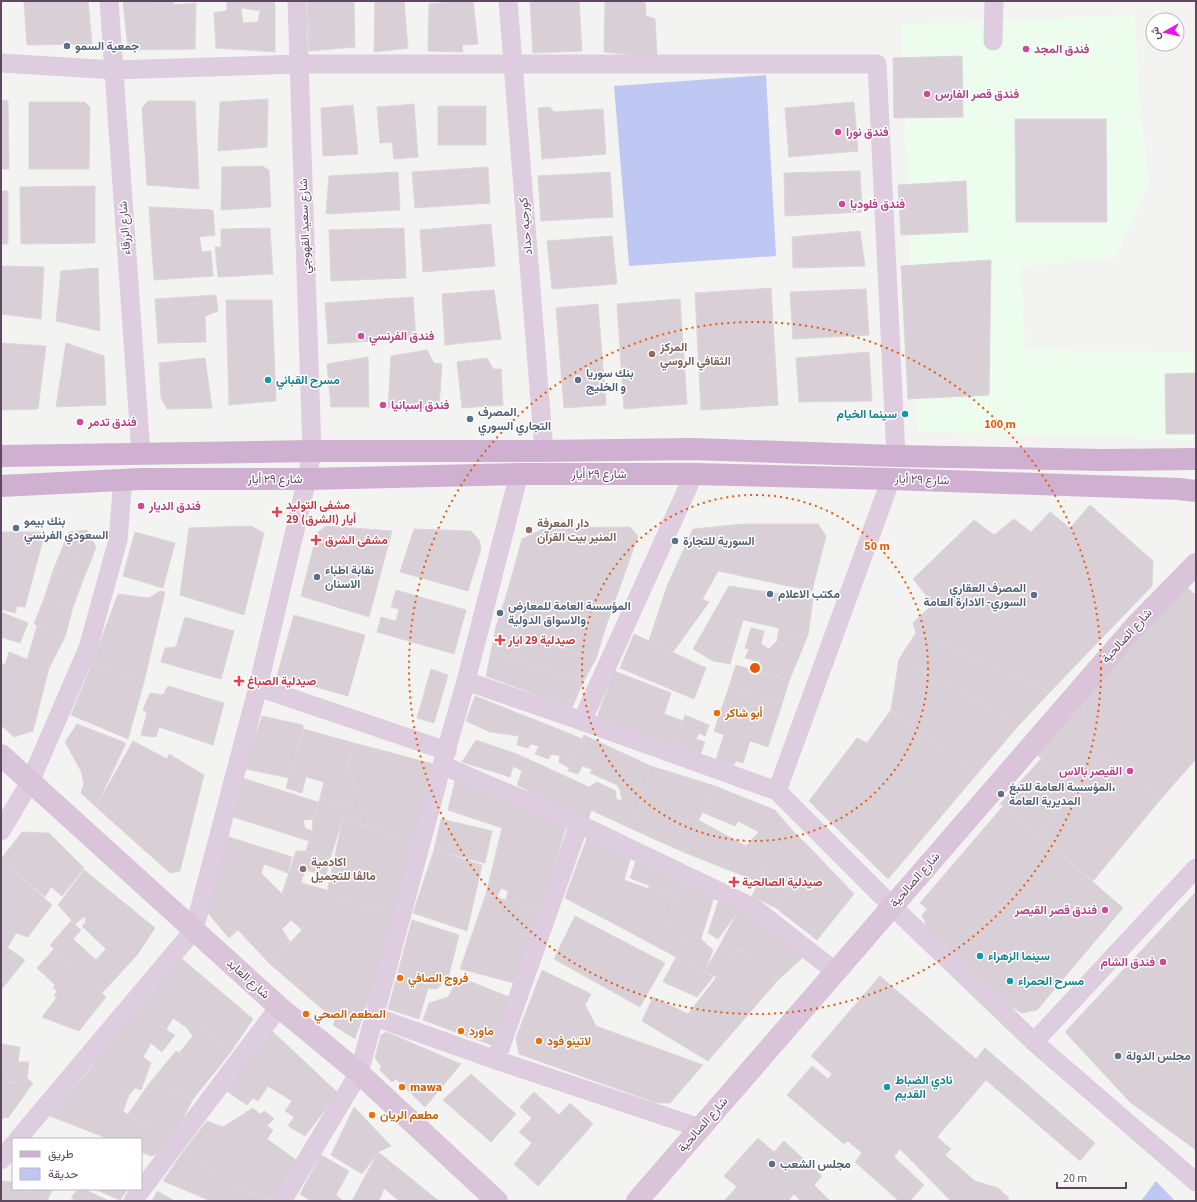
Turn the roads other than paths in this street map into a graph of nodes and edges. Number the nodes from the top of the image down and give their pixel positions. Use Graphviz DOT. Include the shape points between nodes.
graph roads {
  1 [pos="108,1"];
  2 [pos="298,1"];
  3 [pos="508,1"];
  4 [pos="994,1"];
  5 [pos="993,41"];
  6 [pos="1,64"];
  7 [pos="300,64"];
  8 [pos="513,64"];
  9 [pos="114,70"];
  10 [pos="312,451"];
  11 [pos="544,451"];
  12 [pos="141,454"];
  13 [pos="1,456"];
  14 [pos="896,456"];
  15 [pos="1196,459"];
  16 [pos="519,474"];
  17 [pos="694,474"];
  18 [pos="123,479"];
  19 [pos="307,479"];
  20 [pos="891,479"];
  21 [pos="1,486"];
  22 [pos="1196,491"];
  23 [pos="1196,564"];
  24 [pos="466,682"];
  25 [pos="258,687"];
  26 [pos="582,721"];
  27 [pos="1,755"];
  28 [pos="444,758"];
  29 [pos="30,782"];
  30 [pos="777,791"];
  31 [pos="579,824"];
  32 [pos="1,831"];
  33 [pos="1196,868"];
  34 [pos="892,906"];
  35 [pos="194,930"];
  36 [pos="836,972"];
  37 [pos="279,1007"];
  38 [pos="374,1017"];
  39 [pos="1034,1042"];
  40 [pos="496,1060"];
  41 [pos="359,1073"];
  42 [pos="700,1128"];
  43 [pos="19,1138"];
  44 [pos="12,1146"];
  45 [pos="1,1160"];
  46 [pos="1196,1182"];
  47 [pos="142,1189"];
  48 [pos="141,1190"];
  49 [pos="133,1201"];
  50 [pos="282,1201"];
  51 [pos="497,1201"];
  52 [pos="637,1201"];
  1 -- 9 [label="street, شارع الزرقاء"];
  2 -- 7 [label="street, شارع سعيد القهوجي"];
  3 -- 8 [label="street, كورجيه حداد"];
  4 -- 5 [label="street"];
  6 -- 9 [label="street"];
  7 -- 8 [label="street"];
  7 -- 9 [label="street"];
  7 -- 10 [label="street, شارع سعيد القهوجي"];
  8 -- 11 [label="street, كورجيه حداد"];
  8 -- 14 [label="street" via="877,64"];
  9 -- 12 [label="street, شارع الزرقاء"];
  10 -- 11 [label="main road, شارع ٢٩ أيار"];
  10 -- 12 [label="main road, شارع ٢٩ أيار"];
  10 -- 19 [label="street, شارع سعيد القهوجي"];
  11 -- 14 [label="main road, شارع ٢٩ أيار" via="693,449"];
  12 -- 13 [label="main road, شارع ٢٩ أيار"];
  14 -- 15 [label="main road, شارع ٢٩ أيار"];
  16 -- 17 [label="main road, شارع ٢٩ أيار"];
  16 -- 19 [label="main road, شارع ٢٩ أيار"];
  16 -- 24 [label="street"];
  17 -- 20 [label="main road, شارع ٢٩ أيار"];
  17 -- 26 [label="street"];
  18 -- 19 [label="main road, شارع ٢٩ أيار"];
  18 -- 21 [label="main road, شارع ٢٩ أيار"];
  18 -- 29 [label="street" via="118,540 88,648"];
  19 -- 25 [label="street, شارع سعيد القهوجي"];
  20 -- 22 [label="main road, شارع ٢٩ أيار"];
  20 -- 30 [label="street"];
  23 -- 34 [label="street, شارع الصالحية" via="1137,624"];
  24 -- 26 [label="street"];
  24 -- 28 [label="street"];
  25 -- 28 [label="street"];
  25 -- 35 [label="street, شارع سعيد القهوجي"];
  26 -- 30 [label="street"];
  27 -- 29 [label="street, شارع العابد"];
  28 -- 31 [label="street"];
  28 -- 38 [label="street"];
  29 -- 32 [label="street"];
  29 -- 35 [label="street, شارع العابد"];
  30 -- 34 [label="street"];
  31 -- 36 [label="street" via="754,908"];
  31 -- 40 [label="street"];
  33 -- 39 [label="street"];
  34 -- 36 [label="street, شارع الصالحية"];
  34 -- 39 [label="street"];
  35 -- 37 [label="street, شارع العابد"];
  35 -- 43 [label="street"];
  36 -- 42 [label="street, شارع الصالحية"];
  37 -- 41 [label="street, شارع العابد"];
  37 -- 47 [label="street"];
  38 -- 40 [label="street"];
  38 -- 41 [label="street"];
  39 -- 46 [label="street"];
  40 -- 42 [label="street"];
  41 -- 50 [label="street"];
  41 -- 51 [label="street, شارع العابد"];
  42 -- 52 [label="street, شارع الصالحية"];
  44 -- 45 [label="street"];
  48 -- 49 [label="street"];
}
